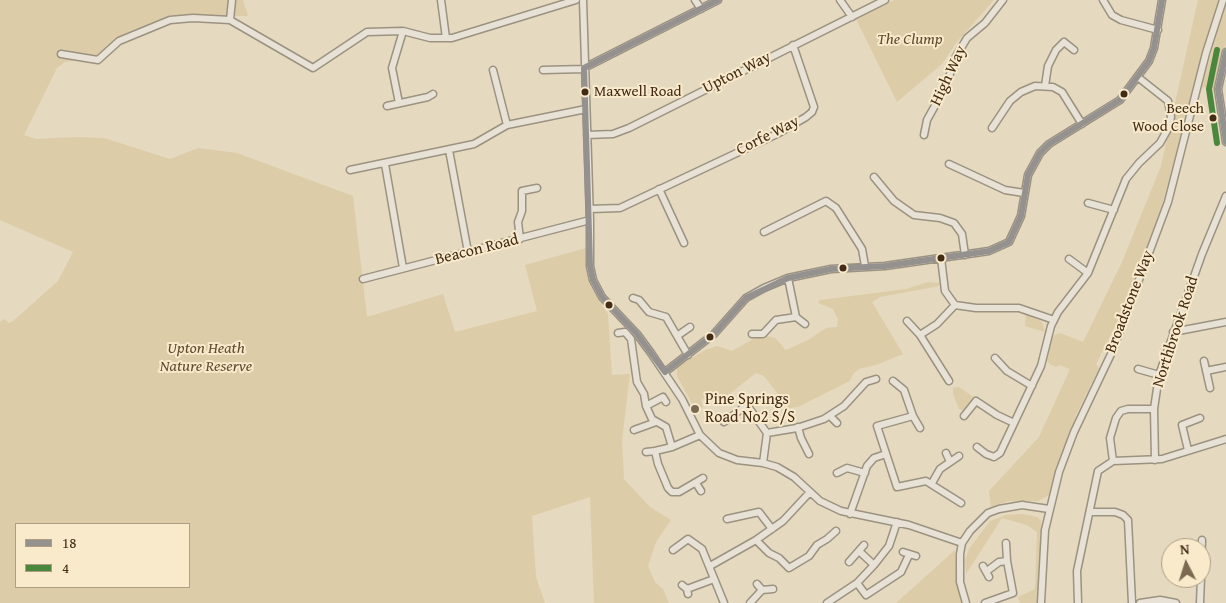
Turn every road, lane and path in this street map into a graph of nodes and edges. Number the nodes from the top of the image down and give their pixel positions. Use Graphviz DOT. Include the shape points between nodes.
graph roads {
  1 [pos="232,0"];
  2 [pos="441,0"];
  3 [pos="576,0"];
  4 [pos="582,0"];
  5 [pos="695,0"];
  6 [pos="718,0"];
  7 [pos="840,0"];
  8 [pos="885,0"];
  9 [pos="1003,0"];
  10 [pos="1103,0"];
  11 [pos="1162,0"];
  12 [pos="1223,0"];
  13 [pos="701,9"];
  14 [pos="852,17"];
  15 [pos="230,20"];
  16 [pos="1158,30"];
  17 [pos="403,31"];
  18 [pos="446,38"];
  19 [pos="793,45"];
  20 [pos="1074,50"];
  21 [pos="1226,52"];
  22 [pos="61,54"];
  23 [pos="584,68"];
  24 [pos="493,70"];
  25 [pos="543,70"];
  26 [pos="1139,78"];
  27 [pos="1045,86"];
  28 [pos="433,94"];
  29 [pos="399,103"];
  30 [pos="387,106"];
  31 [pos="586,110"];
  32 [pos="1082,124"];
  33 [pos="507,125"];
  34 [pos="992,128"];
  35 [pos="924,134"];
  36 [pos="587,135"];
  37 [pos="1226,138"];
  38 [pos="449,150"];
  39 [pos="385,164"];
  40 [pos="948,165"];
  41 [pos="350,170"];
  42 [pos="874,178"];
  43 [pos="537,188"];
  44 [pos="659,189"];
  45 [pos="1024,193"];
  46 [pos="1226,196"];
  47 [pos="1088,203"];
  48 [pos="590,209"];
  49 [pos="1114,210"];
  50 [pos="590,220"];
  51 [pos="764,232"];
  52 [pos="520,239"];
  53 [pos="684,243"];
  54 [pos="468,252"];
  55 [pos="966,255"];
  56 [pos="941,258"];
  57 [pos="1069,259"];
  58 [pos="865,266"];
  59 [pos="404,268"];
  60 [pos="1088,272"];
  61 [pos="788,278"];
  62 [pos="363,279"];
  63 [pos="643,294"];
  64 [pos="955,305"];
  65 [pos="796,317"];
  66 [pos="1054,320"];
  67 [pos="907,321"];
  68 [pos="1226,322"];
  69 [pos="804,324"];
  70 [pos="690,327"];
  71 [pos="1174,332"];
  72 [pos="618,333"];
  73 [pos="752,334"];
  74 [pos="920,334"];
  75 [pos="677,336"];
  76 [pos="688,355"];
  77 [pos="995,358"];
  78 [pos="1204,361"];
  79 [pos="643,364"];
  80 [pos="634,365"];
  81 [pos="1224,367"];
  82 [pos="1138,369"];
  83 [pos="1206,371"];
  84 [pos="665,372"];
  85 [pos="868,372"];
  86 [pos="1159,374"];
  87 [pos="904,378"];
  88 [pos="893,381"];
  89 [pos="949,381"];
  90 [pos="899,385"];
  91 [pos="1032,386"];
  92 [pos="1210,388"];
  93 [pos="754,400"];
  94 [pos="666,402"];
  95 [pos="747,405"];
  96 [pos="646,406"];
  97 [pos="1154,409"];
  98 [pos="830,416"];
  99 [pos="913,416"];
  100 [pos="964,416"];
  101 [pos="1200,418"];
  102 [pos="656,422"];
  103 [pos="724,422"];
  104 [pos="1014,423"];
  105 [pos="837,424"];
  106 [pos="798,427"];
  107 [pos="920,428"];
  108 [pos="634,430"];
  109 [pos="767,433"];
  110 [pos="700,435"];
  111 [pos="1226,439"];
  112 [pos="977,446"];
  113 [pos="672,447"];
  114 [pos="1188,450"];
  115 [pos="655,451"];
  116 [pos="646,452"];
  117 [pos="946,453"];
  118 [pos="809,454"];
  119 [pos="886,454"];
  120 [pos="959,456"];
  121 [pos="1155,460"];
  122 [pos="1113,461"];
  123 [pos="950,462"];
  124 [pos="763,463"];
  125 [pos="865,472"];
  126 [pos="837,473"];
  127 [pos="704,478"];
  128 [pos="696,483"];
  129 [pos="932,484"];
  130 [pos="701,491"];
  131 [pos="810,492"];
  132 [pos="951,498"];
  133 [pos="961,503"];
  134 [pos="946,504"];
  135 [pos="1049,509"];
  136 [pos="1090,512"];
  137 [pos="850,514"];
  138 [pos="737,518"];
  139 [pos="727,519"];
  140 [pos="897,522"];
  141 [pos="740,525"];
  142 [pos="772,529"];
  143 [pos="836,531"];
  144 [pos="828,538"];
  145 [pos="756,540"];
  146 [pos="959,542"];
  147 [pos="1006,543"];
  148 [pos="834,545"];
  149 [pos="864,545"];
  150 [pos="673,550"];
  151 [pos="859,551"];
  152 [pos="910,554"];
  153 [pos="1007,561"];
  154 [pos="849,562"];
  155 [pos="874,565"];
  156 [pos="710,566"];
  157 [pos="986,571"];
  158 [pos="714,579"];
  159 [pos="857,583"];
  160 [pos="757,584"];
  161 [pos="1201,588"];
  162 [pos="686,589"];
  163 [pos="773,589"];
  164 [pos="762,590"];
  165 [pos="996,602"];
  166 [pos="724,603"];
  167 [pos="750,603"];
  168 [pos="827,603"];
  169 [pos="966,603"];
  170 [pos="985,603"];
  171 [pos="1042,603"];
  172 [pos="1078,603"];
  173 [pos="1132,603"];
  174 [pos="1140,603"];
  175 [pos="1176,603"];
  176 [pos="1200,603"];
  1 -- 15 [label="street"];
  2 -- 18 [label="street"];
  3 -- 18 [label="street"];
  4 -- 23 [label="street"];
  5 -- 13 [label="street"];
  6 -- 13 [label="street"];
  7 -- 14 [label="street"];
  8 -- 14 [label="street, Upton Way"];
  9 -- 35 [label="street, High Way" via="985,23 967,38 954,60 948,84 927,120"];
  10 -- 16 [label="street" via="1112,15 1121,20"];
  11 -- 16 [label="street"];
  12 -- 135 [label="street, Broadstone Way" via="1168,202 1112,352 1069,445"];
  13 -- 23 [label="street"];
  14 -- 19 [label="street, Upton Way"];
  15 -- 17 [label="street" via="313,68 367,32"];
  15 -- 22 [label="street" via="170,20 120,40 98,60"];
  16 -- 26 [label="street" via="1149,61"];
  17 -- 18 [label="street" via="430,38"];
  17 -- 29 [label="street" via="392,68"];
  19 -- 36 [label="street, Upton Way" via="629,128 613,134"];
  19 -- 44 [label="street, Corfe Way" via="814,107 812,112 777,134"];
  20 -- 27 [label="street" via="1064,42 1056,50 1048,66"];
  21 -- 37 [label="street" via="1218,89"];
  23 -- 25 [label="street"];
  23 -- 31 [label="street"];
  24 -- 33 [label="street"];
  26 -- 32 [label="street" via="1120,100"];
  26 -- 49 [label="street" via="1168,100 1169,127 1160,143 1129,175"];
  27 -- 32 [label="street" via="1062,92"];
  27 -- 34 [label="street" via="1021,92"];
  28 -- 29 [label="street" via="428,98"];
  29 -- 30 [label="street"];
  31 -- 33 [label="street"];
  31 -- 36 [label="street"];
  32 -- 45 [label="street" via="1040,153 1028,175"];
  33 -- 38 [label="street" via="474,144"];
  36 -- 48 [label="street"];
  38 -- 39 [label="street"];
  38 -- 54 [label="street"];
  39 -- 41 [label="street"];
  39 -- 59 [label="street"];
  40 -- 45 [label="street" via="1005,190"];
  42 -- 55 [label="street" via="894,201 914,215 954,223 962,234"];
  43 -- 52 [label="street" via="522,191 522,211 518,222"];
  44 -- 48 [label="street, Corfe Way" via="620,208"];
  44 -- 53 [label="street"];
  45 -- 55 [label="street" via="1018,226 1009,242 989,252"];
  46 -- 71 [label="street, Northbrook Road"];
  47 -- 49 [label="street"];
  48 -- 50 [label="street"];
  49 -- 60 [label="street"];
  50 -- 52 [label="street, Beacon Road"];
  50 -- 84 [label="street" via="590,266 594,283"];
  51 -- 58 [label="street" via="826,201 836,208 862,249"];
  52 -- 54 [label="street, Beacon Road"];
  54 -- 59 [label="street, Beacon Road"];
  55 -- 56 [label="street"];
  56 -- 58 [label="street"];
  56 -- 64 [label="street" via="945,291"];
  57 -- 60 [label="street"];
  58 -- 61 [label="street"];
  59 -- 62 [label="street, Beacon Road"];
  60 -- 66 [label="street"];
  61 -- 65 [label="street"];
  61 -- 76 [label="street" via="746,298 714,334"];
  63 -- 75 [label="street" via="636,299 650,312 666,317"];
  64 -- 66 [label="street" via="1019,308"];
  64 -- 74 [label="street" via="937,324"];
  65 -- 69 [label="street"];
  65 -- 73 [label="street" via="778,319 763,334"];
  66 -- 91 [label="street"];
  67 -- 74 [label="street"];
  68 -- 71 [label="street"];
  70 -- 75 [label="street"];
  71 -- 86 [label="street, Northbrook Road"];
  72 -- 80 [label="street" via="625,332 631,339"];
  74 -- 89 [label="street"];
  75 -- 76 [label="street"];
  76 -- 84 [label="street"];
  77 -- 91 [label="street" via="1007,371"];
  78 -- 83 [label="street"];
  79 -- 80 [label="street"];
  80 -- 96 [label="street"];
  81 -- 83 [label="street"];
  82 -- 86 [label="street"];
  83 -- 92 [label="street"];
  84 -- 110 [label="street"];
  85 -- 98 [label="street" via="874,379"];
  86 -- 97 [label="street, Northbrook Road"];
  87 -- 90 [label="street"];
  88 -- 90 [label="street"];
  90 -- 99 [label="street"];
  91 -- 104 [label="street"];
  93 -- 95 [label="street"];
  94 -- 96 [label="street" via="663,397"];
  95 -- 103 [label="street"];
  95 -- 109 [label="street"];
  96 -- 102 [label="street"];
  97 -- 121 [label="street, Northbrook Road"];
  97 -- 122 [label="street" via="1121,411 1110,438"];
  98 -- 105 [label="street"];
  98 -- 106 [label="street"];
  99 -- 107 [label="street"];
  99 -- 119 [label="street" via="876,423"];
  100 -- 104 [label="street" via="976,401"];
  101 -- 114 [label="street" via="1182,425"];
  102 -- 108 [label="street"];
  102 -- 113 [label="street" via="666,427"];
  104 -- 112 [label="street" via="1000,453 994,457"];
  106 -- 109 [label="street"];
  106 -- 118 [label="street"];
  109 -- 124 [label="street"];
  110 -- 113 [label="street"];
  110 -- 124 [label="street" via="728,458"];
  111 -- 114 [label="street"];
  113 -- 115 [label="street"];
  114 -- 121 [label="street"];
  115 -- 116 [label="street"];
  115 -- 128 [label="street" via="672,492"];
  117 -- 123 [label="street"];
  119 -- 125 [label="street" via="874,458"];
  119 -- 129 [label="street" via="897,488 919,481"];
  120 -- 123 [label="street"];
  121 -- 122 [label="street"];
  122 -- 136 [label="street" via="1098,471"];
  123 -- 129 [label="street" via="940,469"];
  124 -- 131 [label="street" via="786,472"];
  125 -- 126 [label="street" via="845,465"];
  125 -- 137 [label="street"];
  127 -- 128 [label="street"];
  128 -- 130 [label="street"];
  129 -- 132 [label="street"];
  131 -- 137 [label="street" via="833,508"];
  131 -- 142 [label="street" via="783,522"];
  132 -- 133 [label="street"];
  132 -- 134 [label="street"];
  135 -- 146 [label="street" via="1022,505 988,513"];
  135 -- 171 [label="street, Broadstone Way" via="1042,559"];
  136 -- 172 [label="street" via="1077,572"];
  136 -- 173 [label="street" via="1114,512 1123,514 1128,520"];
  137 -- 140 [label="street"];
  138 -- 139 [label="street"];
  138 -- 141 [label="street"];
  138 -- 142 [label="street" via="762,510"];
  140 -- 146 [label="street"];
  140 -- 155 [label="street" via="889,546"];
  142 -- 145 [label="street"];
  143 -- 144 [label="street"];
  144 -- 145 [label="street" via="790,571"];
  144 -- 148 [label="street"];
  145 -- 156 [label="street"];
  146 -- 169 [label="street"];
  147 -- 153 [label="street"];
  149 -- 151 [label="street"];
  150 -- 156 [label="street" via="688,536 702,549"];
  151 -- 154 [label="street"];
  151 -- 155 [label="street"];
  152 -- 159 [label="street" via="901,572 863,597"];
  153 -- 157 [label="street" via="999,562"];
  153 -- 165 [label="street" via="1016,592"];
  155 -- 159 [label="street"];
  156 -- 158 [label="street"];
  158 -- 162 [label="street"];
  158 -- 166 [label="street"];
  159 -- 168 [label="street"];
  160 -- 164 [label="street"];
  161 -- 176 [label="street"];
  163 -- 164 [label="street"];
  164 -- 167 [label="street"];
  165 -- 170 [label="street"];
  174 -- 175 [label="street" via="1160,600"];
}
